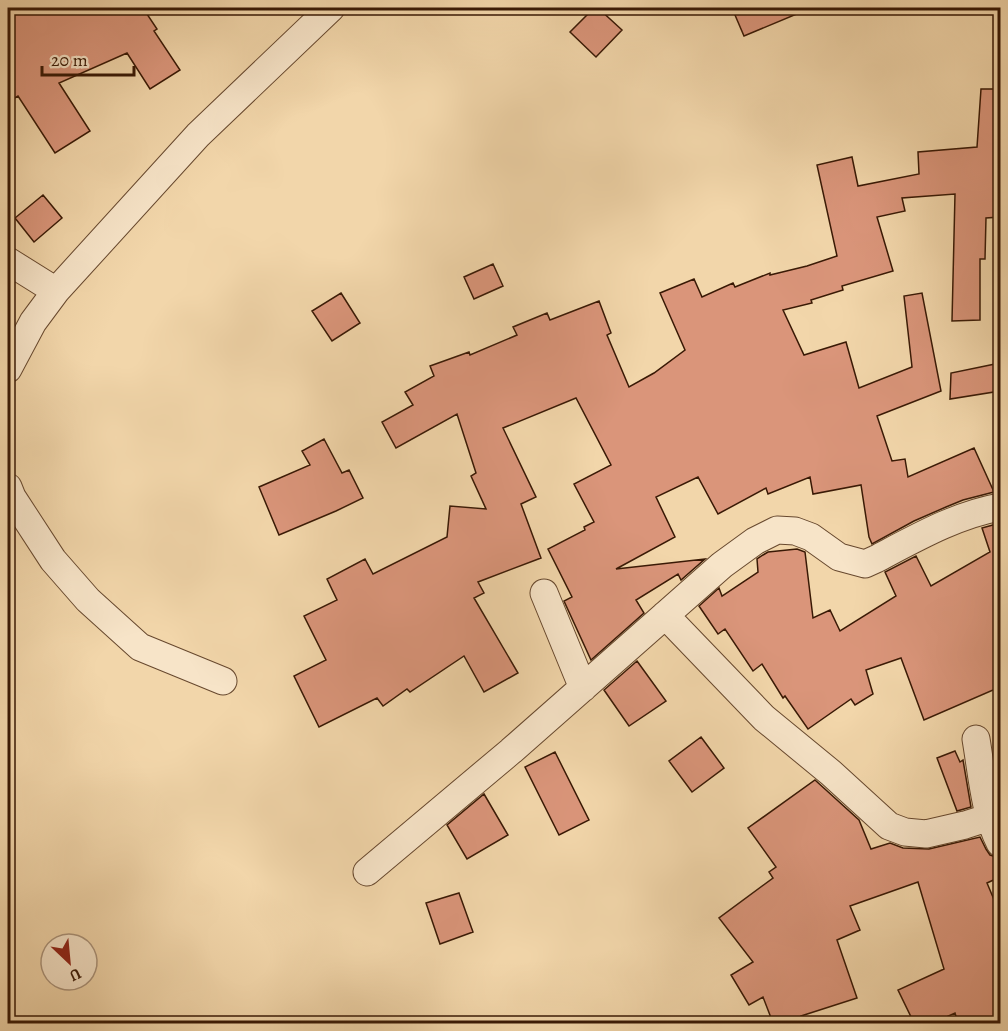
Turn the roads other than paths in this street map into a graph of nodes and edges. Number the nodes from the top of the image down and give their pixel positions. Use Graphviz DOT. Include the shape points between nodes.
graph roads {
  1 [pos="331,8"];
  2 [pos="8,261"];
  3 [pos="56,291"];
  4 [pos="8,369"];
  5 [pos="8,487"];
  6 [pos="1000,507"];
  7 [pos="544,593"];
  8 [pos="665,615"];
  9 [pos="223,681"];
  10 [pos="583,688"];
  11 [pos="976,739"];
  12 [pos="990,817"];
  13 [pos="1000,843"];
  14 [pos="367,872"];
  1 -- 3 [label="street" via="198,135"];
  2 -- 3 [label="street"];
  3 -- 4 [label="street" via="33,322"];
  5 -- 9 [label="street" via="53,560 88,600 140,647"];
  6 -- 8 [label="street" via="948,523 865,564 839,557 811,537 777,530 722,565"];
  7 -- 10 [label="street"];
  8 -- 10 [label="street"];
  8 -- 12 [label="street" via="764,718 889,826 926,834"];
  10 -- 14 [label="street"];
  11 -- 12 [label="street"];
  12 -- 13 [label="street"];
}
